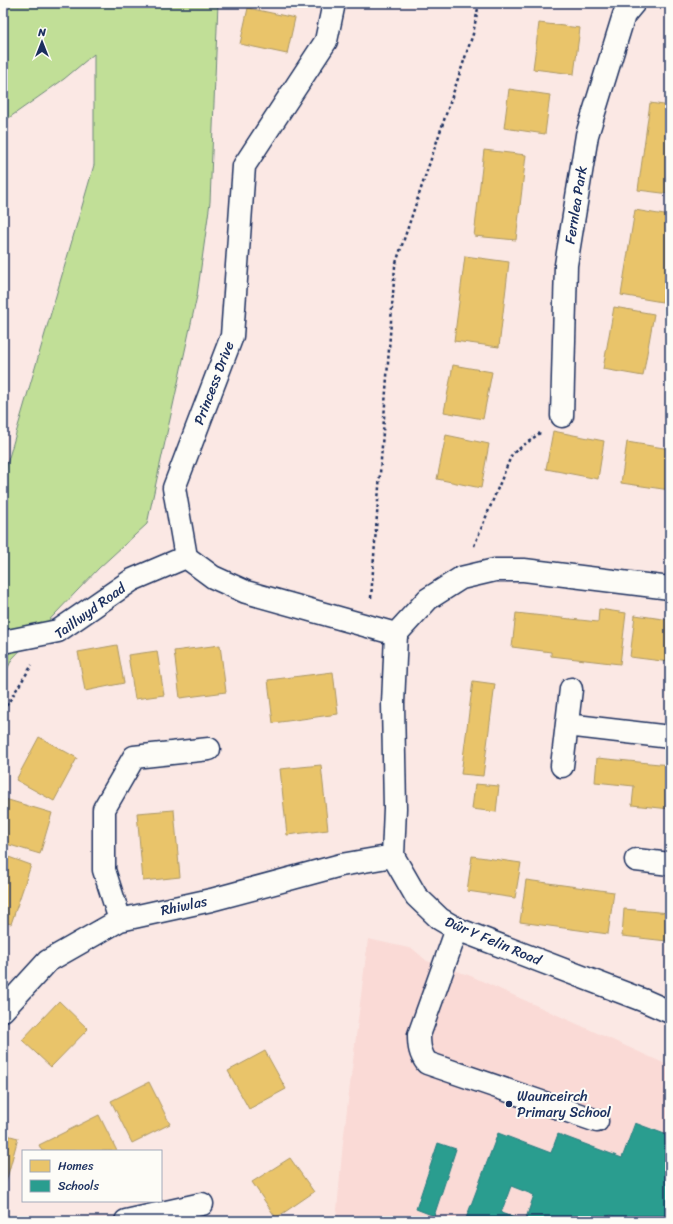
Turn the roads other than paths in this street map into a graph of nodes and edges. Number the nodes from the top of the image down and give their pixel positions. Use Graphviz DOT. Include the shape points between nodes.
graph roads {
  1 [pos="334,3"];
  2 [pos="634,3"];
  3 [pos="562,416"];
  4 [pos="186,557"];
  5 [pos="670,588"];
  6 [pos="396,634"];
  7 [pos="3,642"];
  8 [pos="571,689"];
  9 [pos="567,725"];
  10 [pos="670,737"];
  11 [pos="209,750"];
  12 [pos="562,766"];
  13 [pos="393,856"];
  14 [pos="636,860"];
  15 [pos="670,864"];
  16 [pos="120,920"];
  17 [pos="457,929"];
  18 [pos="3,1010"];
  19 [pos="670,1012"];
  20 [pos="597,1121"];
  21 [pos="202,1204"];
  22 [pos="126,1221"];
  1 -- 4 [label="street, Princess Drive" via="326,41 244,166 232,336 174,488"];
  2 -- 3 [label="street, Fernlea Park" via="624,15 587,135 566,265"];
  4 -- 6 [label="street" via="213,577 246,592"];
  4 -- 7 [label="street, Taillwyd Road" via="132,580 58,631"];
  5 -- 6 [label="street" via="524,570 495,570 461,578 428,599"];
  6 -- 13 [label="street" via="393,704"];
  8 -- 9 [label="street"];
  9 -- 10 [label="street"];
  9 -- 12 [label="street"];
  11 -- 16 [label="street" via="134,757 104,809 104,870"];
  13 -- 16 [label="street, Rhiwlas" via="341,865 211,900"];
  13 -- 17 [label="street, Dŵr Y Felin Road" via="416,896 440,919"];
  14 -- 15 [label="street"];
  16 -- 18 [label="street, Rhiwlas" via="48,961"];
  17 -- 19 [label="street, Dŵr Y Felin Road"];
  17 -- 20 [label="street" via="419,1035 421,1057 427,1064"];
  21 -- 22 [label="street"];
}
